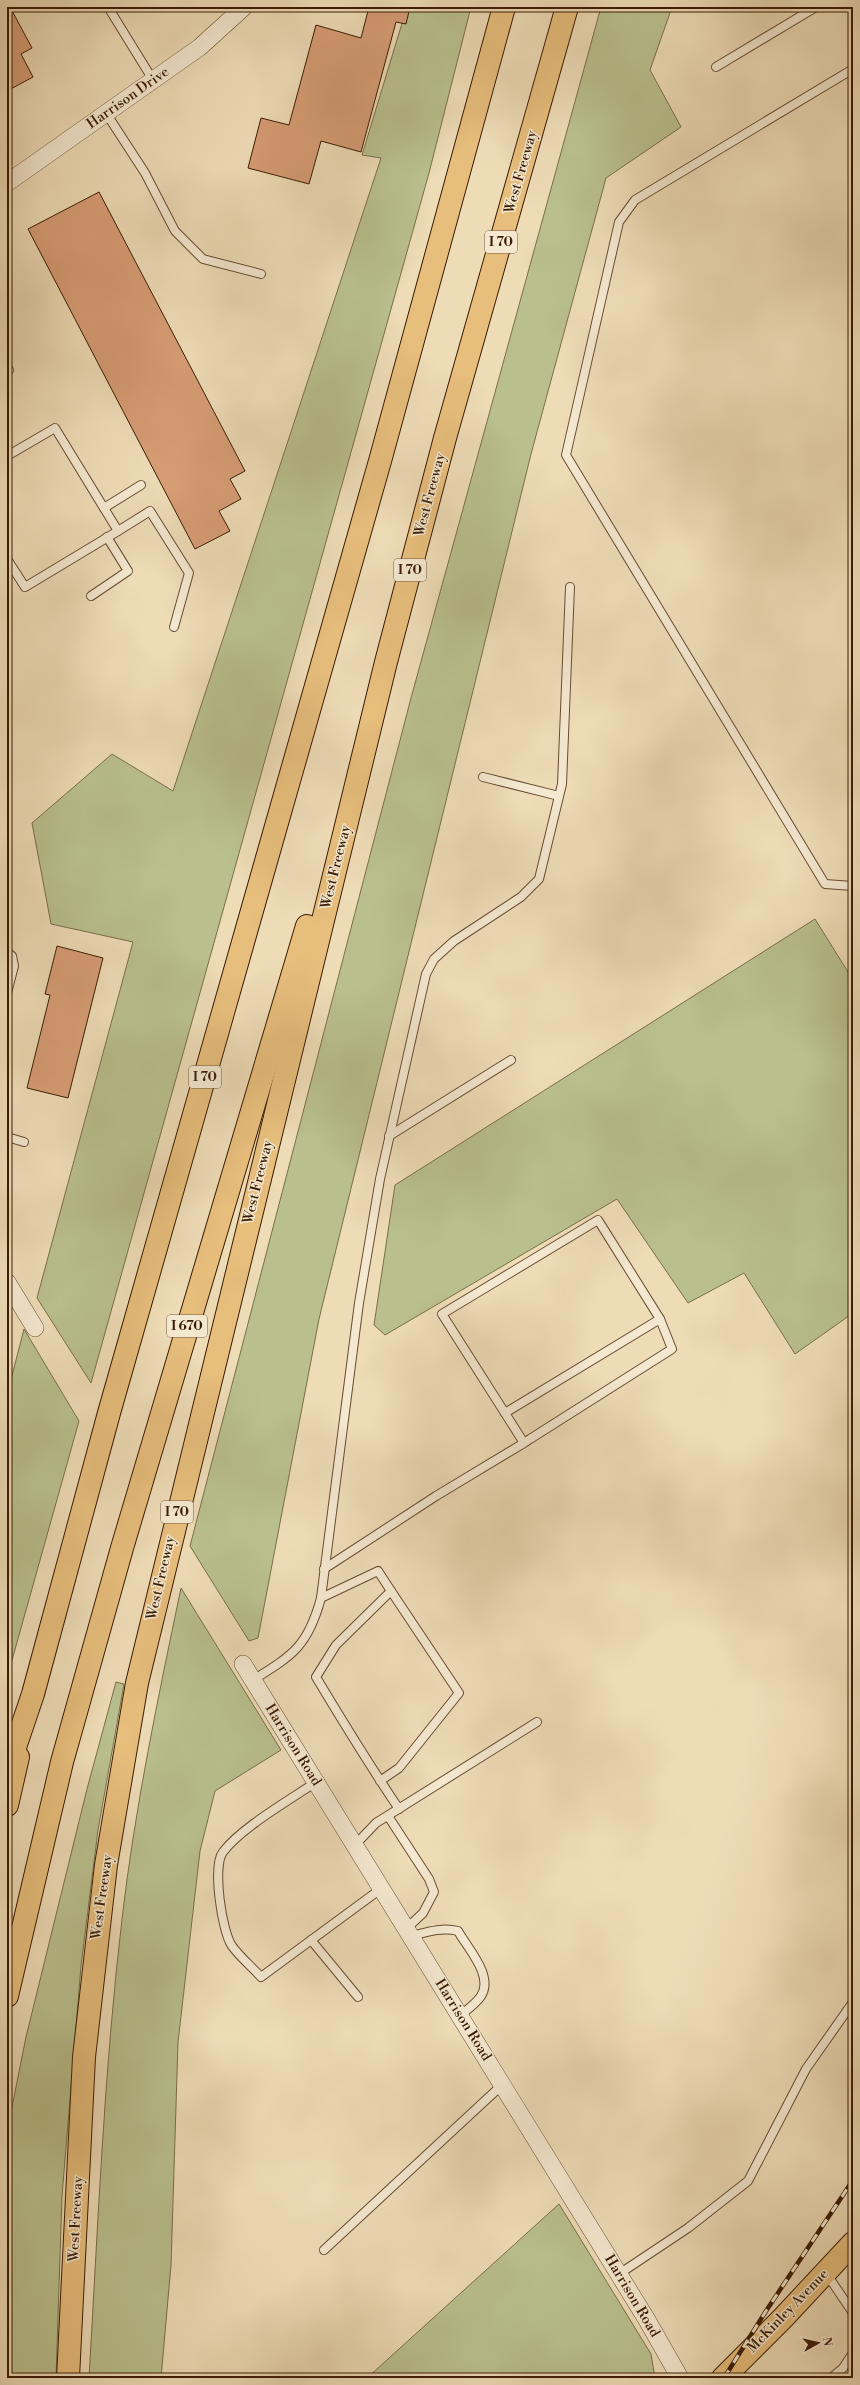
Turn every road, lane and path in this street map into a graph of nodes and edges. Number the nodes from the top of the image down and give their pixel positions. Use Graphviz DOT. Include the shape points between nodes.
graph roads {
  1 [pos="108,7"];
  2 [pos="244,7"];
  3 [pos="504,7"];
  4 [pos="567,7"];
  5 [pos="816,7"];
  6 [pos="716,67"];
  7 [pos="853,69"];
  8 [pos="153,80"];
  9 [pos="106,113"];
  10 [pos="7,183"];
  11 [pos="261,274"];
  12 [pos="7,456"];
  13 [pos="141,485"];
  14 [pos="104,508"];
  15 [pos="118,531"];
  16 [pos="107,537"];
  17 [pos="7,559"];
  18 [pos="570,587"];
  19 [pos="91,596"];
  20 [pos="174,627"];
  21 [pos="386,662"];
  22 [pos="483,777"];
  23 [pos="559,796"];
  24 [pos="853,886"];
  25 [pos="7,952"];
  26 [pos="7,993"];
  27 [pos="511,1060"];
  28 [pos="390,1136"];
  29 [pos="7,1137"];
  30 [pos="24,1142"];
  31 [pos="7,1282"];
  32 [pos="660,1319"];
  33 [pos="35,1328"];
  34 [pos="505,1413"];
  35 [pos="524,1443"];
  36 [pos="324,1569"];
  37 [pos="390,1591"];
  38 [pos="321,1598"];
  39 [pos="243,1664"];
  40 [pos="253,1680"];
  41 [pos="33,1694"];
  42 [pos="537,1722"];
  43 [pos="7,1771"];
  44 [pos="380,1781"];
  45 [pos="316,1782"];
  46 [pos="7,1805"];
  47 [pos="399,1809"];
  48 [pos="388,1816"];
  49 [pos="355,1845"];
  50 [pos="382,1888"];
  51 [pos="409,1933"];
  52 [pos="312,1940"];
  53 [pos="7,1996"];
  54 [pos="358,1997"];
  55 [pos="853,2002"];
  56 [pos="460,2016"];
  57 [pos="502,2085"];
  58 [pos="853,2243"];
  59 [pos="324,2250"];
  60 [pos="826,2272"];
  61 [pos="619,2274"];
  62 [pos="853,2313"];
  63 [pos="853,2353"];
  64 [pos="68,2378"];
  65 [pos="680,2378"];
  66 [pos="723,2378"];
  67 [pos="831,2378"];
  1 -- 8 [label="lane"];
  2 -- 8 [label="street, Harrison Drive" via="200,47"];
  3 -- 41 [label="main road, I 70" via="377,468 105,1428"];
  4 -- 21 [label="main road, West Freeway / I 70" via="441,454"];
  5 -- 6 [label="lane"];
  7 -- 24 [label="lane" via="635,200 619,222 566,455 825,884"];
  8 -- 9 [label="street, Harrison Drive"];
  9 -- 10 [label="street, Harrison Drive"];
  9 -- 11 [label="lane" via="145,174 175,231 203,259"];
  12 -- 14 [label="lane" via="55,428"];
  13 -- 14 [label="lane"];
  14 -- 15 [label="lane"];
  15 -- 16 [label="lane"];
  15 -- 20 [label="lane" via="150,511 189,573"];
  16 -- 17 [label="lane" via="25,587"];
  16 -- 19 [label="lane" via="128,571"];
  18 -- 23 [label="lane" via="563,768"];
  21 -- 53 [label="main road, I 670" via="122,1548 62,1762"];
  21 -- 64 [label="main road, West Freeway / I 70" via="137,1683 106,1865 85,2050"];
  22 -- 23 [label="lane"];
  23 -- 28 [label="lane" via="539,879 521,897 454,941 434,959 426,974"];
  25 -- 26 [label="lane" via="12,956 14,966"];
  27 -- 28 [label="lane"];
  28 -- 36 [label="lane" via="359,1304"];
  29 -- 30 [label="lane"];
  31 -- 33 [label="street"];
  32 -- 34 [label="lane"];
  32 -- 34 [label="lane" via="598,1220 442,1314"];
  32 -- 35 [label="lane" via="672,1349"];
  34 -- 35 [label="lane"];
  35 -- 36 [label="lane" via="436,1496"];
  36 -- 38 [label="lane"];
  37 -- 38 [label="lane" via="378,1571"];
  37 -- 44 [label="lane" via="336,1645 316,1677"];
  37 -- 44 [label="lane" via="459,1693 399,1768"];
  38 -- 40 [label="lane" via="314,1624 302,1643 287,1658"];
  39 -- 40 [label="street, Harrison Road"];
  40 -- 45 [label="street, Harrison Road"];
  41 -- 43 [label="main road, I 70"];
  41 -- 46 [label="main road"];
  42 -- 47 [label="lane"];
  44 -- 47 [label="lane"];
  45 -- 49 [label="street, Harrison Road"];
  45 -- 52 [label="lane" via="255,1824 224,1852 219,1860 218,1876 221,1910 231,1945 261,1977"];
  47 -- 48 [label="lane"];
  48 -- 49 [label="lane"];
  48 -- 51 [label="lane" via="429,1879 434,1892"];
  49 -- 50 [label="street, Harrison Road"];
  50 -- 51 [label="street, Harrison Road"];
  50 -- 52 [label="lane"];
  51 -- 56 [label="street, Harrison Road"];
  51 -- 56 [label="lane" via="449,1929 458,1931 482,1972 486,1984 481,1996"];
  52 -- 54 [label="lane"];
  55 -- 61 [label="lane" via="806,2069 748,2181 688,2228"];
  56 -- 57 [label="street, Harrison Road"];
  57 -- 59 [label="lane"];
  57 -- 61 [label="street, Harrison Road"];
  58 -- 60 [label="main road, McKinley Avenue"];
  60 -- 62 [label="lane"];
  60 -- 66 [label="main road, McKinley Avenue"];
  61 -- 65 [label="street, Harrison Road"];
  63 -- 67 [label="lane" via="843,2368"];
}
